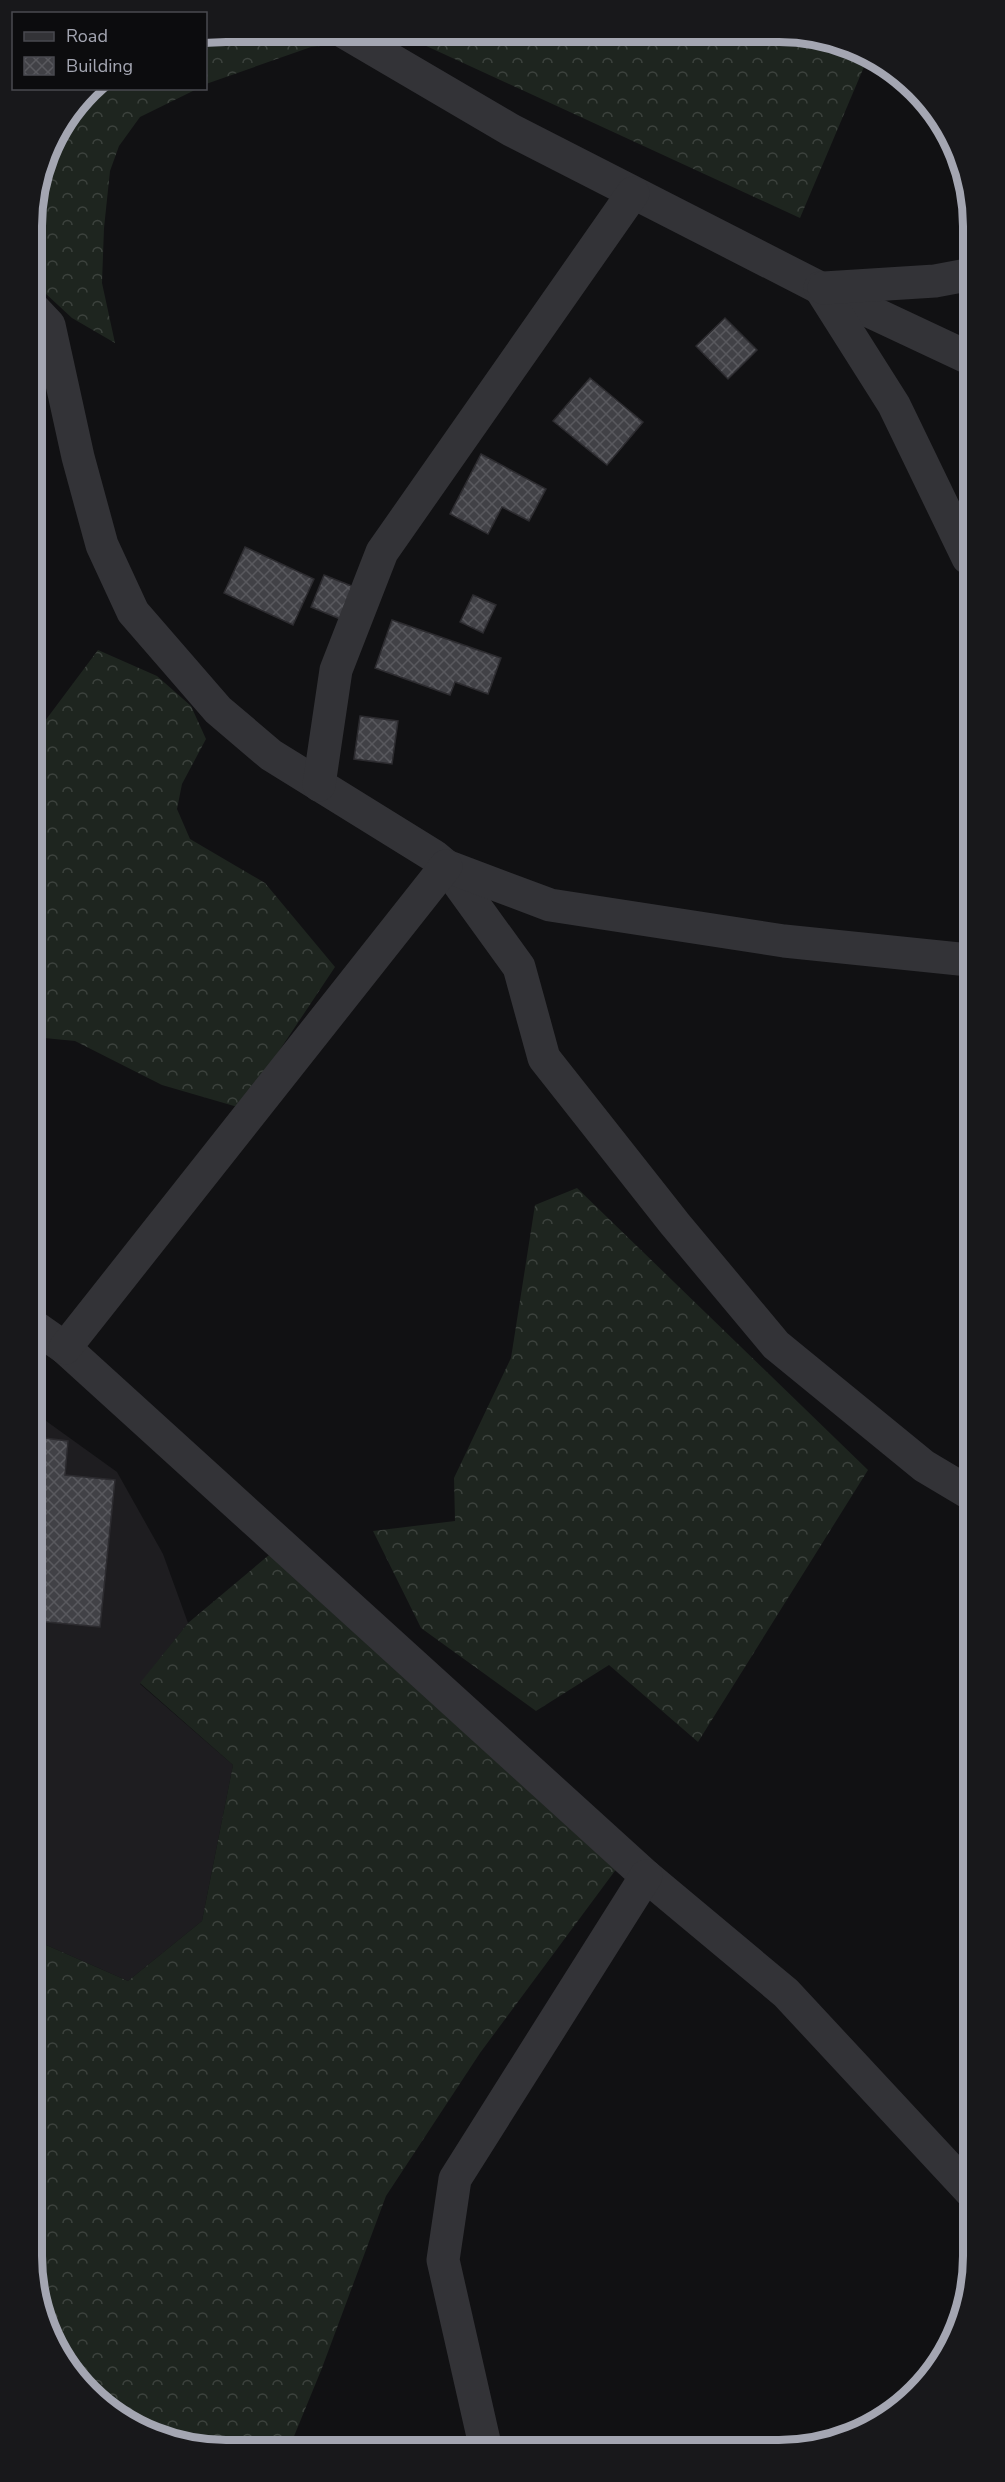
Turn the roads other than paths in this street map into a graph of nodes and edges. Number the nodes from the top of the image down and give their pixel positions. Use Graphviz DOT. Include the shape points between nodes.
graph roads {
  1 [pos="361,42"];
  2 [pos="633,193"];
  3 [pos="963,276"];
  4 [pos="820,288"];
  5 [pos="42,318"];
  6 [pos="963,355"];
  7 [pos="963,548"];
  8 [pos="319,785"];
  9 [pos="446,866"];
  10 [pos="963,959"];
  11 [pos="42,1332"];
  12 [pos="65,1348"];
  13 [pos="963,1489"];
  14 [pos="646,1876"];
  15 [pos="963,2183"];
  16 [pos="484,2440"];
  1 -- 2 [label="street" via="511,130"];
  2 -- 4 [label="street"];
  2 -- 8 [label="street" via="381,552 336,670"];
  3 -- 4 [label="street"];
  4 -- 6 [label="street"];
  4 -- 7 [label="street" via="894,405"];
  5 -- 8 [label="street" via="49,325 102,545 133,612 218,710 271,755"];
  8 -- 9 [label="street"];
  9 -- 10 [label="street" via="550,905 784,940"];
  9 -- 12 [label="street"];
  9 -- 13 [label="street" via="519,967 544,1058 675,1224 769,1337 924,1466"];
  11 -- 12 [label="street"];
  12 -- 14 [label="street"];
  14 -- 15 [label="street" via="786,1993"];
  14 -- 16 [label="street" via="455,2179 443,2260"];
}
